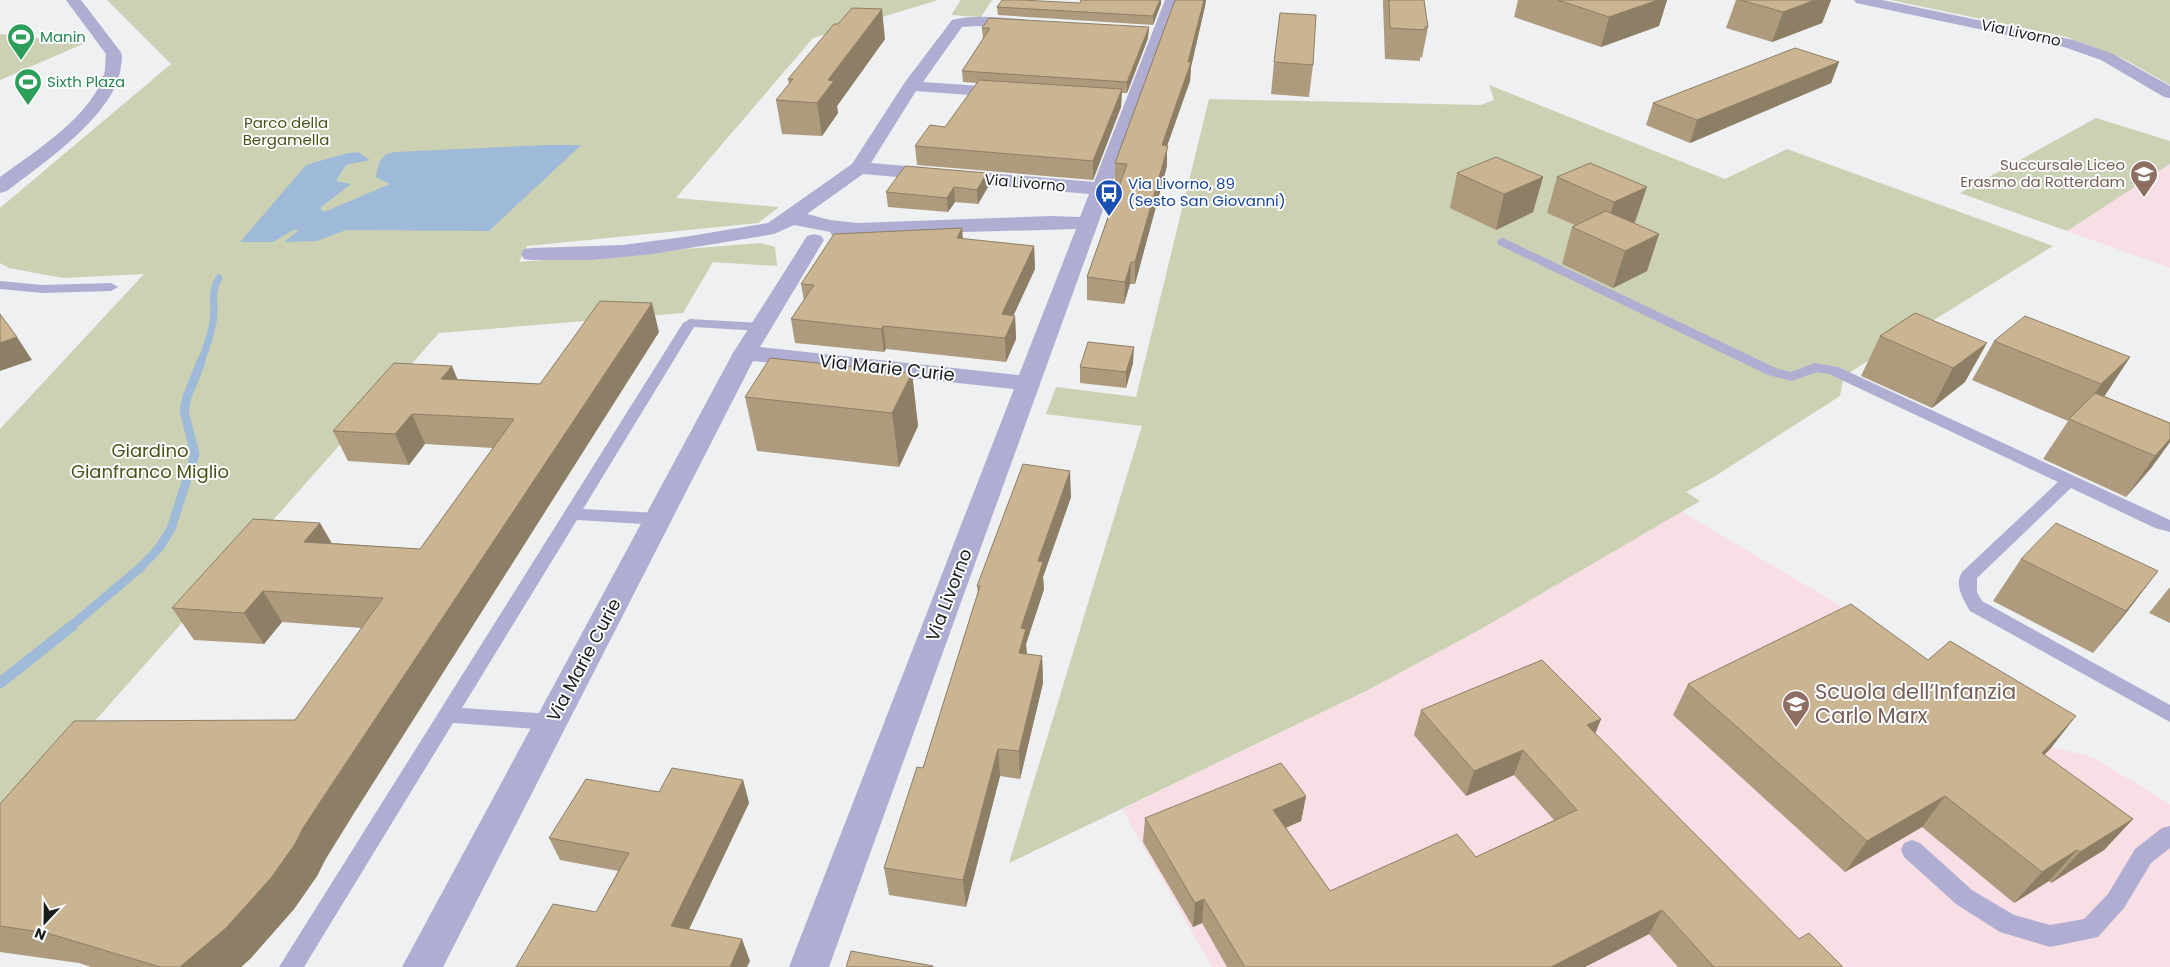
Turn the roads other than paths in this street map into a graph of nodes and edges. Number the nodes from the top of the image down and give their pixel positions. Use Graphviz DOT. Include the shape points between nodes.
graph roads {
  1 [pos="73,0"];
  2 [pos="1172,0"];
  3 [pos="1861,0"];
  4 [pos="1036,24"];
  5 [pos="911,86"];
  6 [pos="2170,93"];
  7 [pos="1029,94"];
  8 [pos="859,168"];
  9 [pos="0,187"];
  10 [pos="1101,189"];
  11 [pos="825,193"];
  12 [pos="1088,222"];
  13 [pos="818,231"];
  14 [pos="780,236"];
  15 [pos="1503,242"];
  16 [pos="532,254"];
  17 [pos="790,277"];
  18 [pos="0,285"];
  19 [pos="111,287"];
  20 [pos="753,340"];
  21 [pos="1028,383"];
  22 [pos="2069,481"];
  23 [pos="572,514"];
  24 [pos="658,519"];
  25 [pos="2170,526"];
  26 [pos="2170,714"];
  27 [pos="447,715"];
  28 [pos="551,722"];
  29 [pos="2170,834"];
  30 [pos="1912,850"];
  31 [pos="291,967"];
  32 [pos="422,967"];
  33 [pos="809,967"];
  1 -- 9 [label="street" via="114,54 113,75 103,96 87,115"];
  2 -- 10 [label="street, Via Livorno" via="1152,32 1125,101"];
  3 -- 6 [label="street, Via Livorno" via="2068,43 2107,57"];
  4 -- 5 [label="street" via="957,23"];
  5 -- 7 [label="street"];
  5 -- 8 [label="street"];
  8 -- 10 [label="street, Via Livorno"];
  8 -- 11 [label="street"];
  10 -- 12 [label="street, Via Livorno"];
  11 -- 13 [label="street, Via Marie Curie" via="819,206"];
  11 -- 14 [label="street"];
  12 -- 13 [label="street"];
  12 -- 21 [label="street, Via Livorno"];
  13 -- 14 [label="street" via="798,244"];
  13 -- 17 [label="street, Via Marie Curie"];
  14 -- 16 [label="street" via="558,255"];
  14 -- 17 [label="street"];
  15 -- 22 [label="lane" via="1773,372 1792,377 1816,367 1833,370"];
  17 -- 20 [label="street, Via Marie Curie"];
  18 -- 19 [label="lane" via="42,289"];
  20 -- 21 [label="street, Via Marie Curie"];
  20 -- 23 [label="lane" via="690,323"];
  20 -- 24 [label="street, Via Marie Curie"];
  21 -- 33 [label="street, Via Livorno"];
  22 -- 25 [label="lane"];
  22 -- 26 [label="lane" via="1968,576 1968,592 1976,606"];
  23 -- 24 [label="lane"];
  23 -- 27 [label="lane"];
  24 -- 28 [label="street, Via Marie Curie"];
  27 -- 28 [label="lane"];
  27 -- 31 [label="lane"];
  28 -- 32 [label="street, Via Marie Curie"];
  29 -- 30 [label="lane" via="2143,856 2116,901 2090,929 2050,936 2008,924 1964,897"];
}
